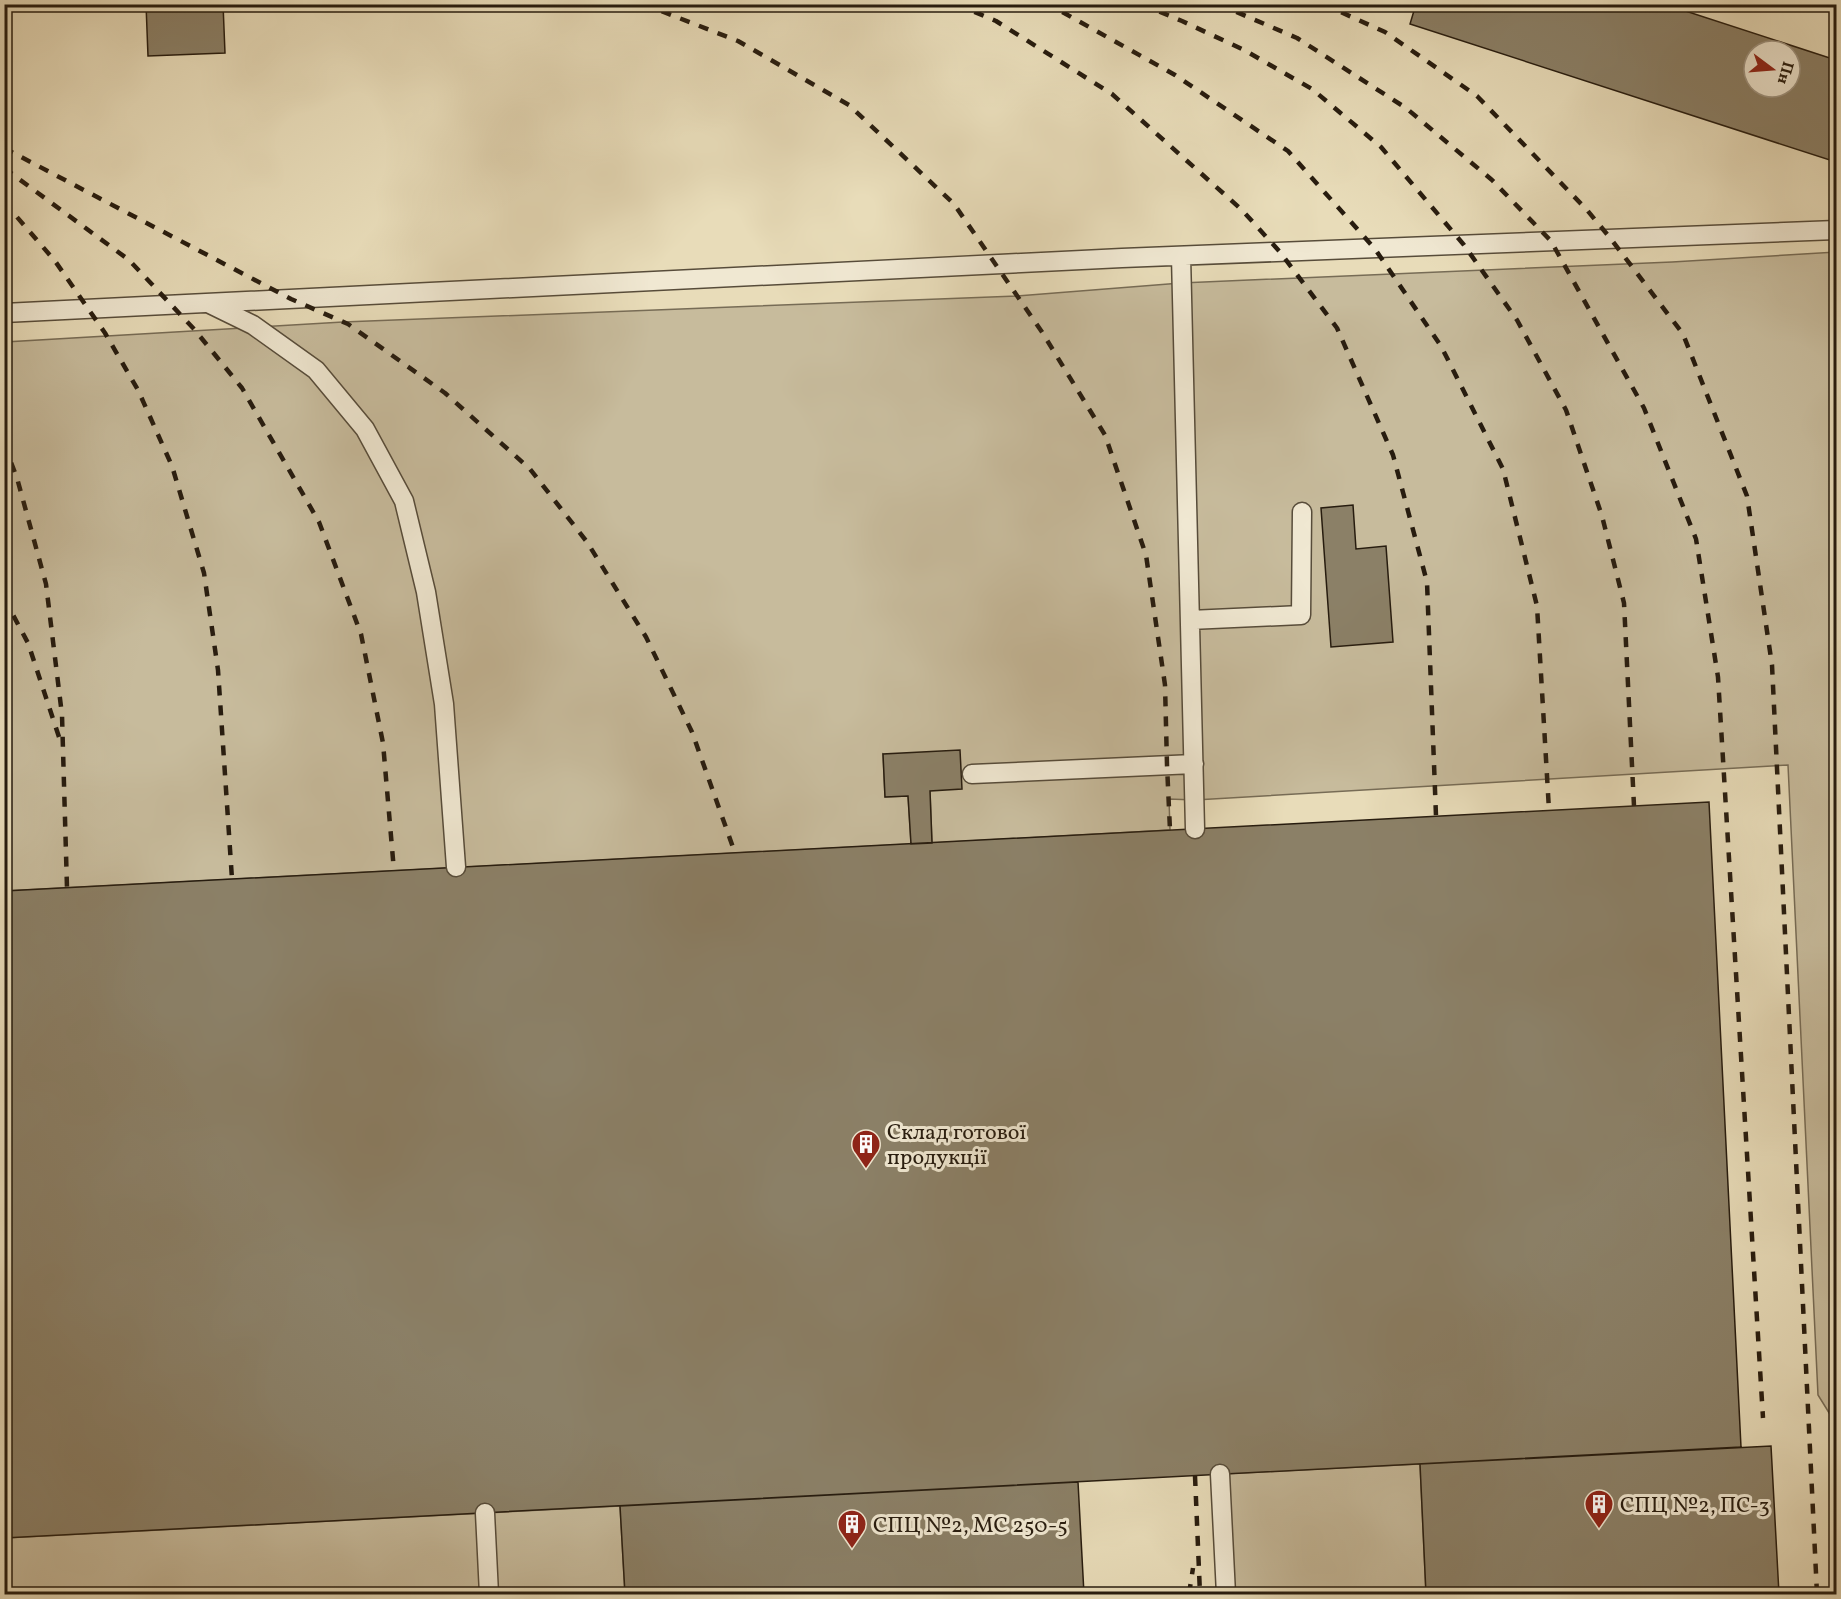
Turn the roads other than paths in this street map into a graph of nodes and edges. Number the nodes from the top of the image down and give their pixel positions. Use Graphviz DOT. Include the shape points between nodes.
graph roads {
  1 [pos="1836,230"];
  2 [pos="1181,256"];
  3 [pos="208,303"];
  4 [pos="4,313"];
  5 [pos="1302,512"];
  6 [pos="1190,620"];
  7 [pos="1194,764"];
  8 [pos="972,774"];
  9 [pos="1195,829"];
  10 [pos="456,867"];
  11 [pos="1220,1474"];
  12 [pos="485,1513"];
  13 [pos="489,1594"];
  14 [pos="1226,1594"];
  1 -- 2 [label="lane"];
  2 -- 3 [label="lane"];
  2 -- 6 [label="lane"];
  3 -- 4 [label="lane"];
  3 -- 10 [label="lane" via="253,325 316,370 365,429 404,501 426,592 444,704"];
  5 -- 6 [label="lane" via="1301,615"];
  6 -- 7 [label="lane"];
  7 -- 8 [label="lane"];
  7 -- 9 [label="lane"];
  11 -- 14 [label="lane"];
  12 -- 13 [label="lane"];
}
